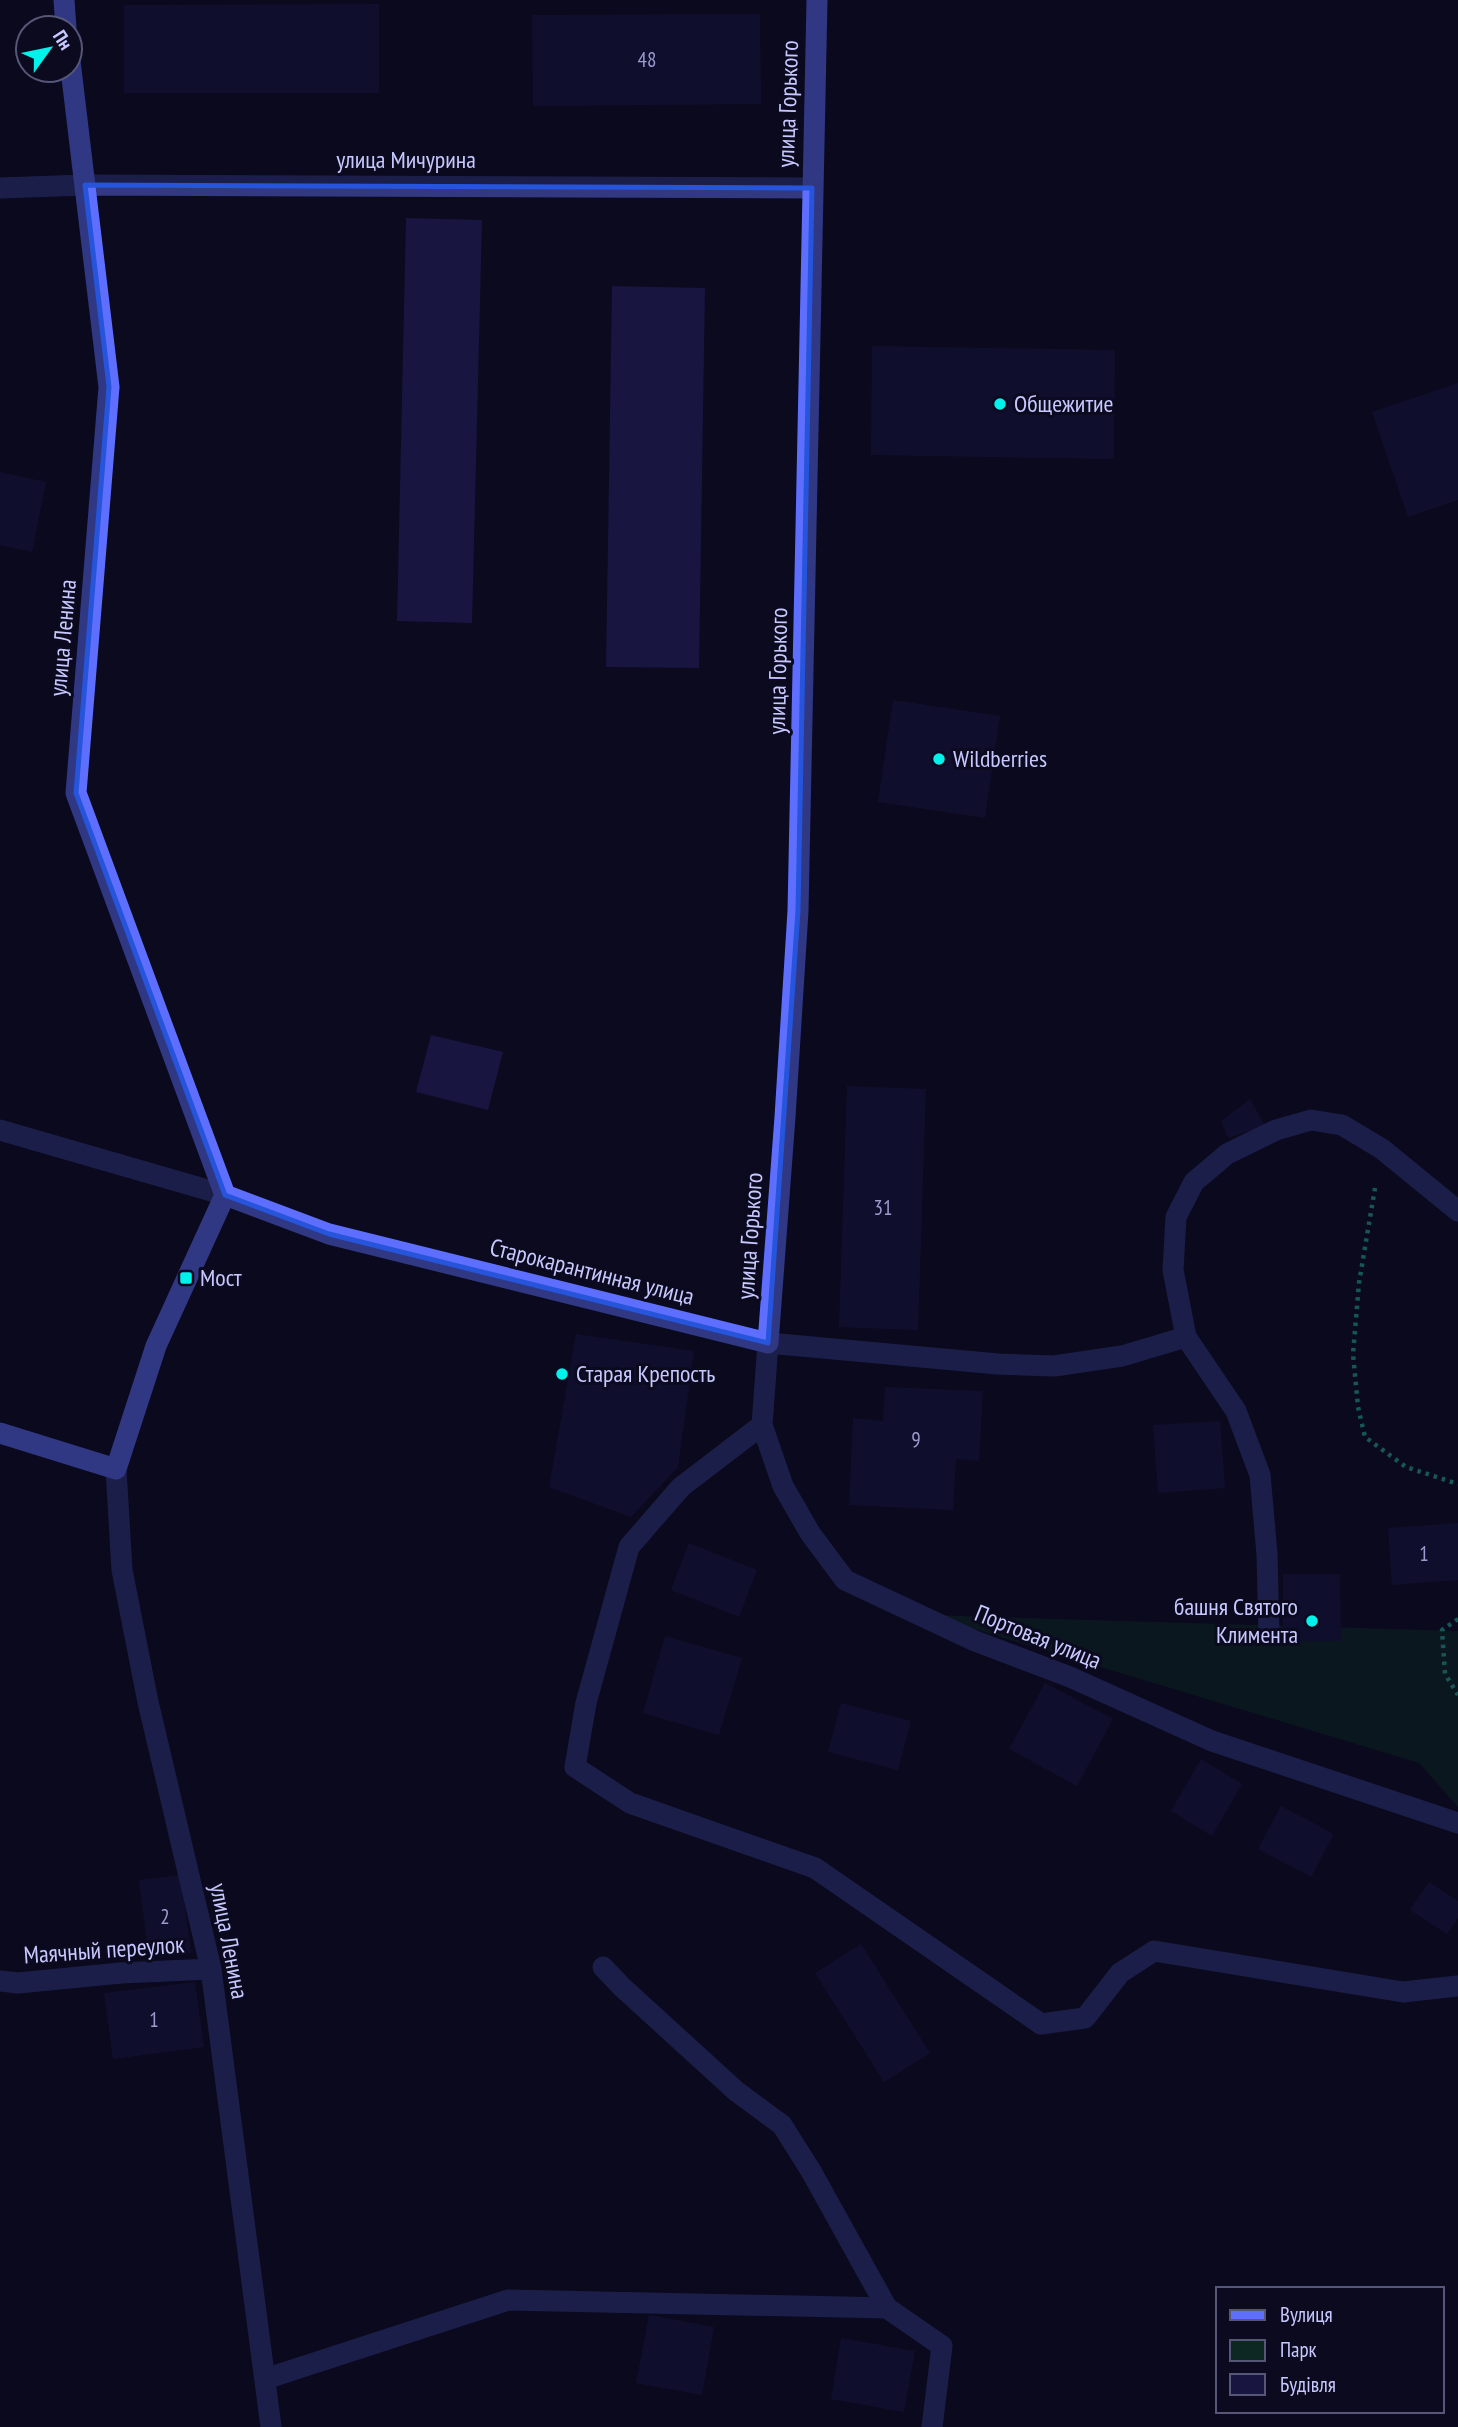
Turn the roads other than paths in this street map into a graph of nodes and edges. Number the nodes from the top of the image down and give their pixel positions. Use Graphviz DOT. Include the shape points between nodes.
graph roads {
  1 [pos="817,0"];
  2 [pos="73,84"];
  3 [pos="85,186"];
  4 [pos="0,188"];
  5 [pos="812,188"];
  6 [pos="0,1130"];
  7 [pos="225,1195"];
  8 [pos="1458,1211"];
  9 [pos="1186,1337"];
  10 [pos="768,1343"];
  11 [pos="762,1426"];
  12 [pos="0,1433"];
  13 [pos="116,1469"];
  14 [pos="1269,1634"];
  15 [pos="1458,1824"];
  16 [pos="603,1967"];
  17 [pos="211,1969"];
  18 [pos="0,1981"];
  19 [pos="1458,1986"];
  20 [pos="887,2308"];
  21 [pos="265,2379"];
  22 [pos="271,2427"];
  23 [pos="932,2427"];
  1 -- 5 [label="main road, улица Горького"];
  2 -- 3 [label="main road, улица Ленина"];
  3 -- 4 [label="street, улица Мичурина"];
  3 -- 5 [label="street, улица Мичурина"];
  3 -- 7 [label="main road, улица Ленина" via="109,387 76,793"];
  5 -- 10 [label="main road, улица Горького" via="798,911"];
  6 -- 7 [label="street, Старокарантинная улица"];
  7 -- 10 [label="main road, Старокарантинная улица" via="329,1234"];
  7 -- 13 [label="main road" via="156,1346"];
  8 -- 9 [label="street" via="1382,1149 1342,1125 1311,1120 1276,1130 1227,1154 1194,1182 1176,1217 1172,1270"];
  9 -- 10 [label="street, Старокарантинная улица" via="1122,1356 1054,1366"];
  9 -- 14 [label="street" via="1236,1411 1259,1475"];
  10 -- 11 [label="street, Портовая улица"];
  11 -- 15 [label="street, Портовая улица" via="783,1486 845,1580 975,1641 1070,1677 1212,1741"];
  11 -- 19 [label="street" via="681,1487 629,1547 586,1703 575,1767 630,1803 815,1868 1041,2024 1085,2018 1120,1973 1154,1951 1404,1992"];
  12 -- 13 [label="main road"];
  13 -- 17 [label="street, улица Ленина" via="122,1570"];
  16 -- 20 [label="street" via="736,2091 782,2125"];
  17 -- 18 [label="street, Маячный переулок"];
  17 -- 21 [label="street, улица Ленина"];
  20 -- 21 [label="street" via="508,2300"];
  20 -- 23 [label="street" via="942,2346"];
  21 -- 22 [label="street, улица Ленина"];
}
